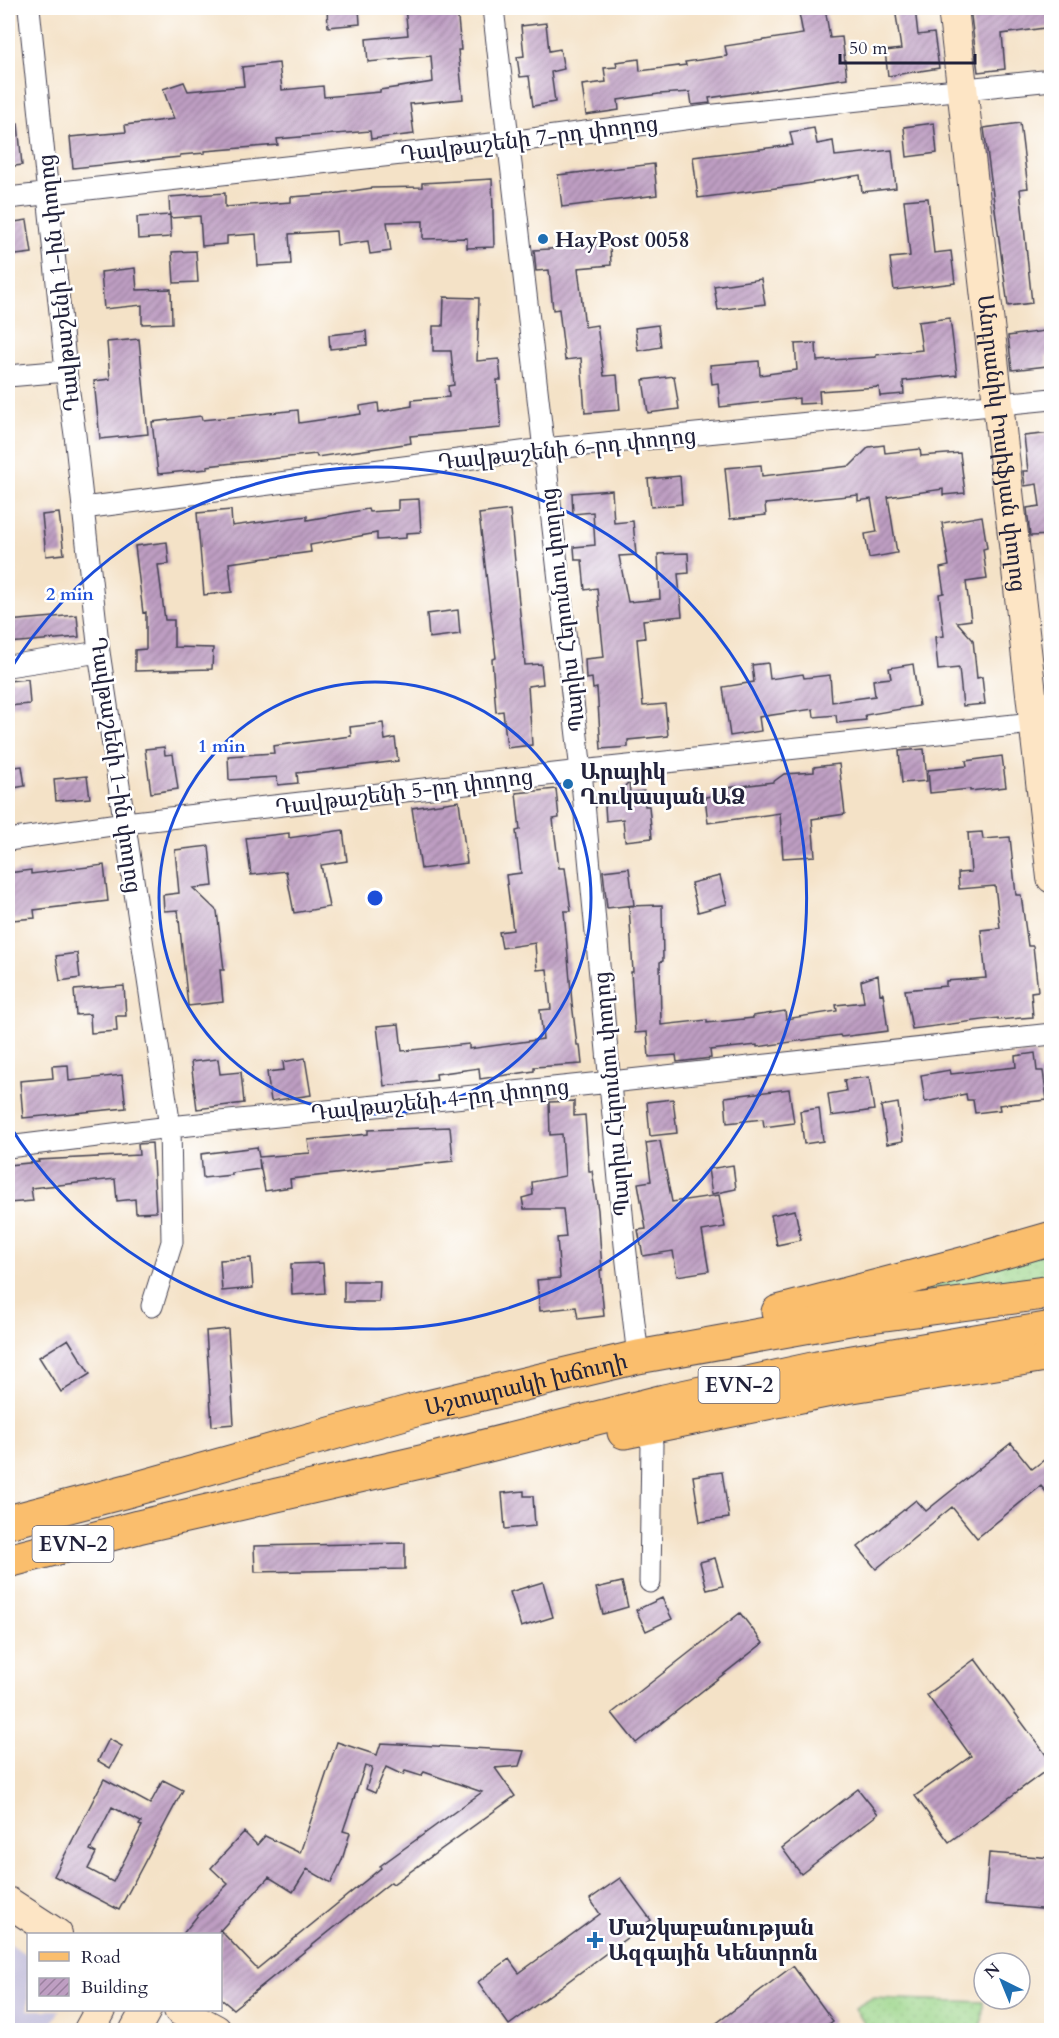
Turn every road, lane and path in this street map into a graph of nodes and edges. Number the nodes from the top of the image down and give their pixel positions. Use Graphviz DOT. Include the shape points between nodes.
graph roads {
  1 [pos="29,8"];
  2 [pos="493,8"];
  3 [pos="953,8"];
  4 [pos="1052,80"];
  5 [pos="962,89"];
  6 [pos="509,142"];
  7 [pos="49,193"];
  8 [pos="8,198"];
  9 [pos="66,371"];
  10 [pos="8,376"];
  11 [pos="1052,399"];
  12 [pos="998,405"];
  13 [pos="544,449"];
  14 [pos="83,508"];
  15 [pos="99,652"];
  16 [pos="8,666"];
  17 [pos="1043,722"];
  18 [pos="581,771"];
  19 [pos="125,823"];
  20 [pos="8,840"];
  21 [pos="1052,878"];
  22 [pos="1052,1034"];
  23 [pos="611,1082"];
  24 [pos="170,1127"];
  25 [pos="8,1147"];
  26 [pos="1052,1238"];
  27 [pos="1052,1292"];
  28 [pos="152,1306"];
  29 [pos="1052,1328"];
  30 [pos="1052,1354"];
  31 [pos="650,1355"];
  32 [pos="643,1429"];
  33 [pos="429,1460"];
  34 [pos="127,1491"];
  35 [pos="8,1522"];
  36 [pos="138,1527"];
  37 [pos="8,1561"];
  38 [pos="650,1582"];
  39 [pos="8,1902"];
  40 [pos="54,1933"];
  41 [pos="99,2011"];
  42 [pos="145,2011"];
  43 [pos="181,2011"];
  44 [pos="89,2031"];
  45 [pos="135,2031"];
  46 [pos="216,2031"];
  1 -- 7 [label="street, Դավթաշենի 1-ին փողոց"];
  2 -- 6 [label="street, Պարիս Հերունու փողոց"];
  3 -- 5 [label="street, Անդրանիկ Իոսիֆյան փողոց"];
  4 -- 5 [label="street, Դավթաշենի 7-րդ փողոց"];
  5 -- 6 [label="street, Դավթաշենի 7-րդ փողոց"];
  5 -- 12 [label="street, Անդրանիկ Իոսիֆյան փողոց"];
  6 -- 7 [label="street, Դավթաշենի 7-րդ փողոց"];
  6 -- 13 [label="street, Պարիս Հերունու փողոց"];
  7 -- 8 [label="street, Դավթաշենի 7-րդ փողոց"];
  7 -- 9 [label="street, Դավթաշենի 1-ին փողոց"];
  9 -- 10 [label="street"];
  9 -- 14 [label="street, Դավթաշենի 1-ին փողոց"];
  11 -- 12 [label="street, Դավթաշենի 6-րդ փողոց"];
  12 -- 13 [label="street, Դավթաշենի 6-րդ փողոց"];
  12 -- 17 [label="street, Անդրանիկ Իոսիֆյան փողոց"];
  13 -- 14 [label="street, Դավթաշենի 6-րդ փողոց"];
  13 -- 18 [label="street, Պարիս Հերունու փողոց"];
  14 -- 15 [label="street, Դավթաշենի 1-ին փողոց"];
  15 -- 16 [label="street"];
  15 -- 19 [label="street, Դավթաշենի 1-ին փողոց"];
  17 -- 18 [label="street, Դավթաշենի 5-րդ փողոց"];
  17 -- 21 [label="street, Անդրանիկ Իոսիֆյան փողոց"];
  18 -- 19 [label="street, Դավթաշենի 5-րդ փողոց"];
  18 -- 23 [label="street, Պարիս Հերունու փողոց"];
  19 -- 20 [label="street, Դավթաշենի 5-րդ փողոց"];
  19 -- 24 [label="street, Դավթաշենի 1-ին փողոց"];
  22 -- 23 [label="street, Դավթաշենի 4-րդ փողոց"];
  23 -- 24 [label="street, Դավթաշենի 4-րդ փողոց"];
  23 -- 31 [label="street, Պարիս Հերունու փողոց" via="625,1245"];
  24 -- 25 [label="street, Դավթաշենի 4-րդ փողոց"];
  24 -- 28 [label="street, Դավթաշենի 1-ին փողոց" via="172,1242"];
  26 -- 31 [label="main road" via="754,1319"];
  27 -- 31 [label="main road, Աշտարակի խճուղի / EVN-2" via="855,1318"];
  29 -- 33 [label="main road, EVN-2" via="817,1368 664,1401"];
  30 -- 32 [label="main road" via="840,1388"];
  31 -- 34 [label="main road, Աշտարակի խճուղի / EVN-2" via="419,1409"];
  32 -- 33 [label="main road"];
  32 -- 38 [label="street" via="652,1444"];
  33 -- 36 [label="main road, EVN-2"];
  34 -- 35 [label="main road, Աշտարակի խճուղի / EVN-2"];
  34 -- 36 [label="main road"];
  36 -- 37 [label="main road, EVN-2"];
  39 -- 40 [label="street"];
  41 -- 44 [label="street"];
  42 -- 45 [label="street"];
  43 -- 46 [label="street"];
}
